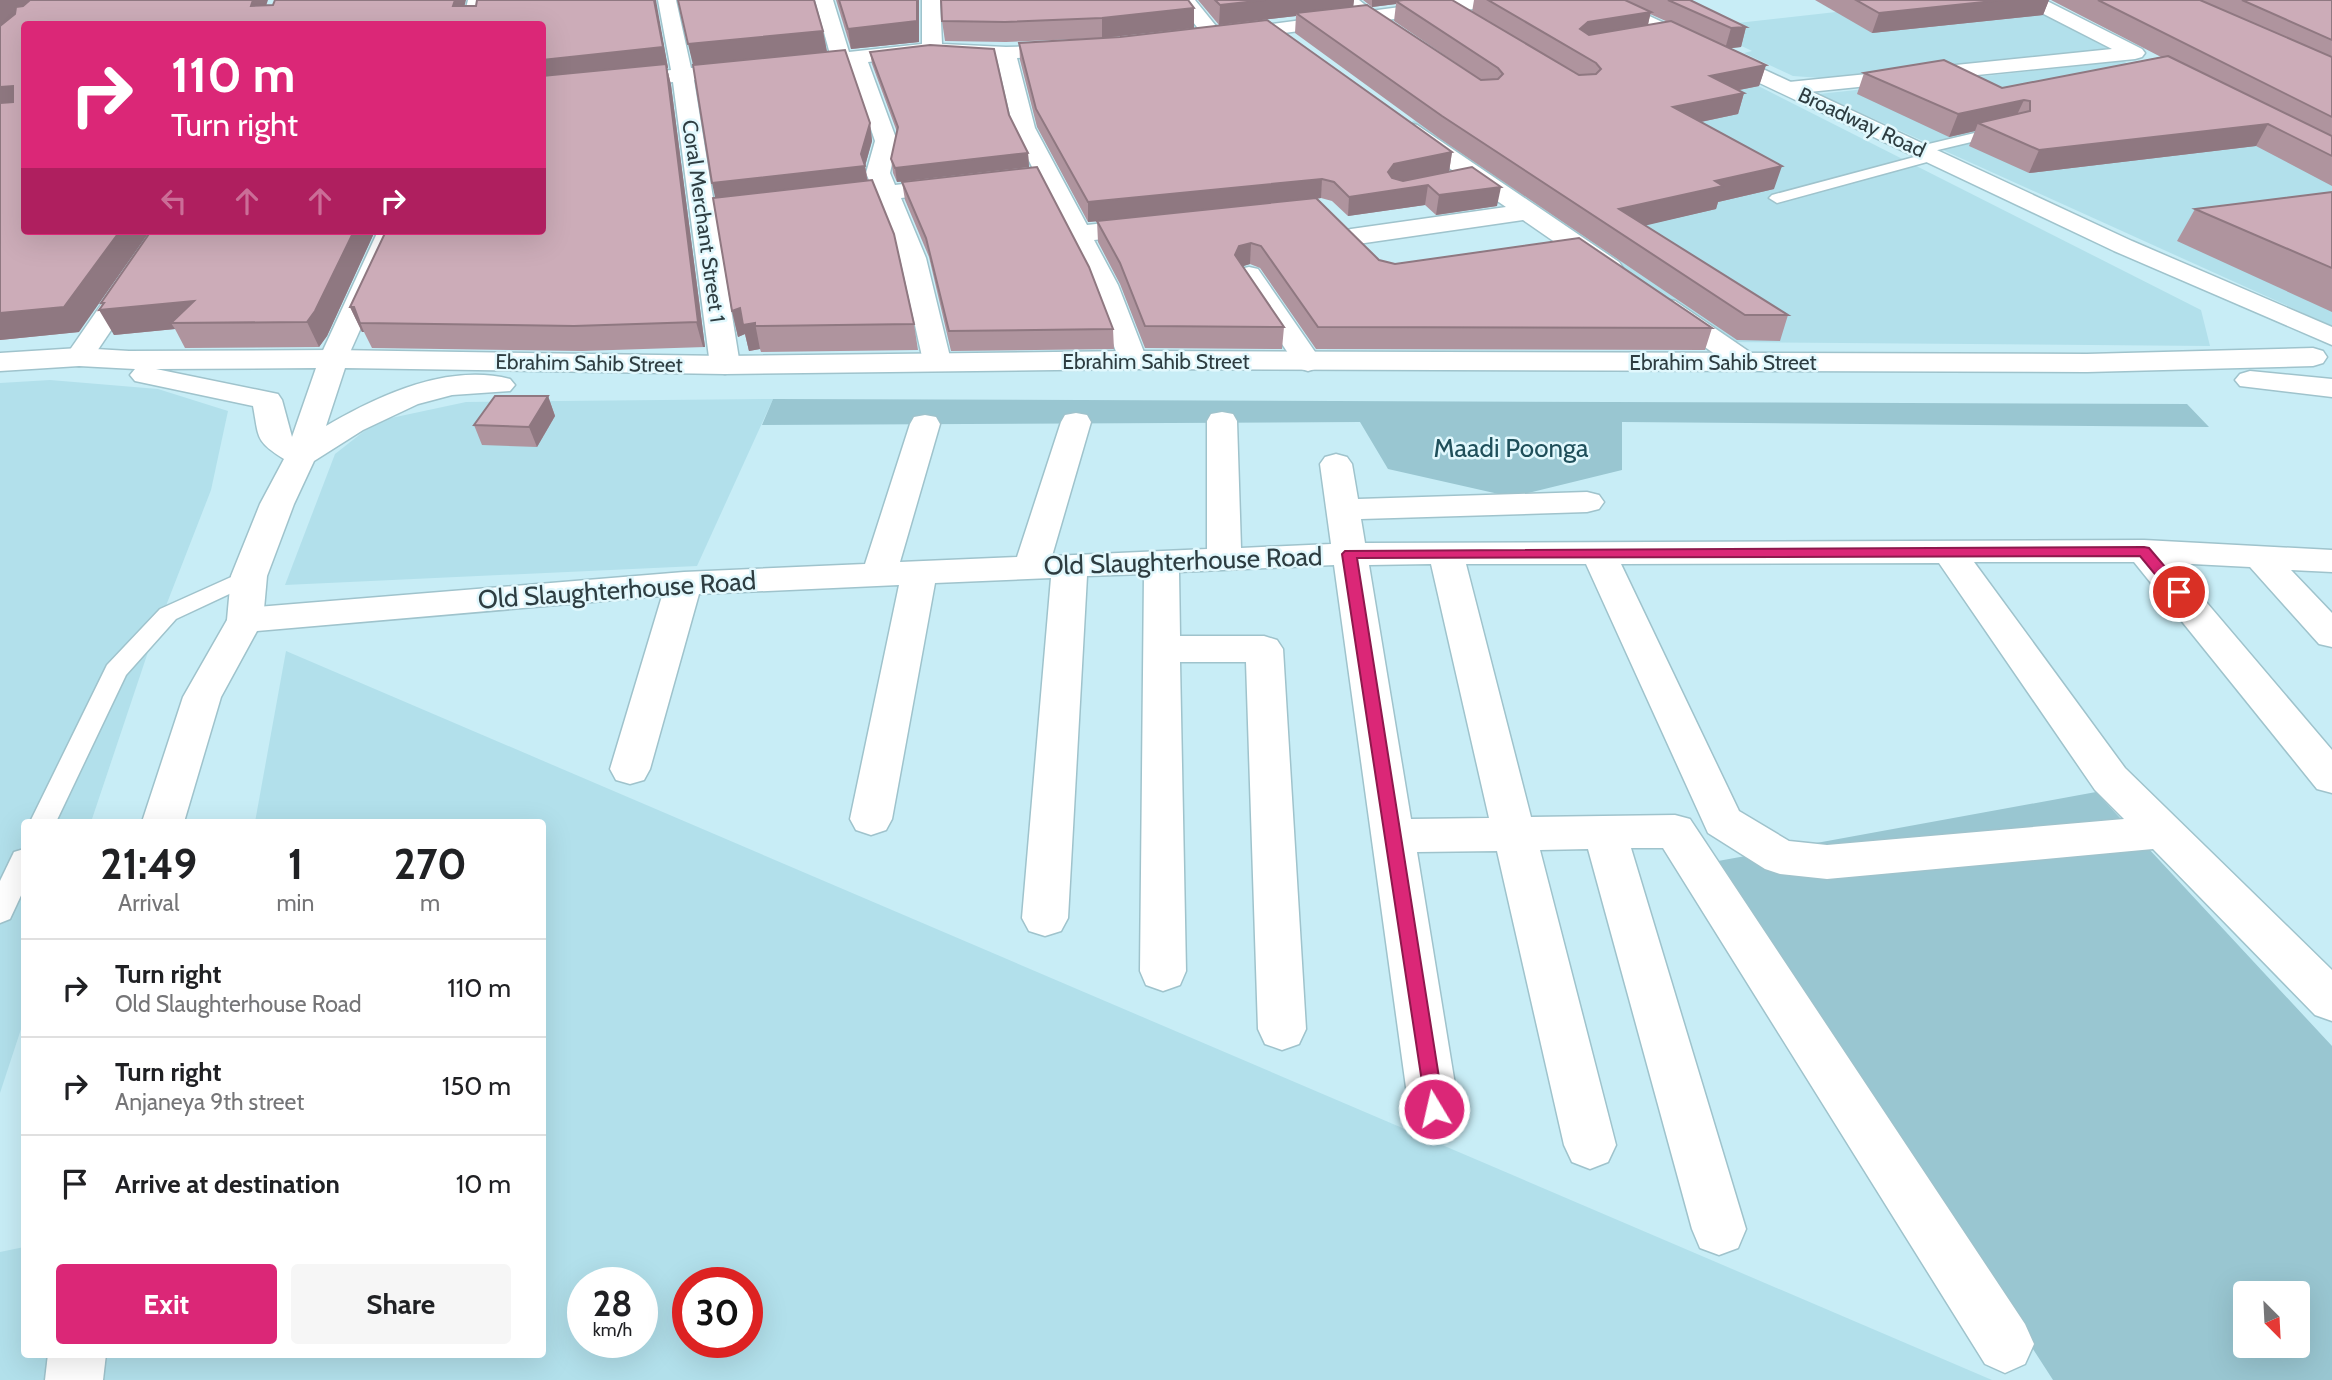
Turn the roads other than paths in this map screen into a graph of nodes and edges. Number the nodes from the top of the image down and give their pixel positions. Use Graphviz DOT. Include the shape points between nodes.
graph roads {
  1 [pos="477,0"];
  2 [pos="667,0"];
  3 [pos="824,0"];
  4 [pos="931,0"];
  5 [pos="1185,0"];
  6 [pos="1352,0"];
  7 [pos="1497,0"];
  8 [pos="1600,0"];
  9 [pos="2031,0"];
  10 [pos="1447,7"];
  11 [pos="1374,11"];
  12 [pos="473,21"];
  13 [pos="1470,21"];
  14 [pos="1273,29"];
  15 [pos="1674,34"];
  16 [pos="1214,36"];
  17 [pos="1648,38"];
  18 [pos="1187,39"];
  19 [pos="1295,45"];
  20 [pos="1095,48"];
  21 [pos="931,50"];
  22 [pos="1006,53"];
  23 [pos="2134,53"];
  24 [pos="848,57"];
  25 [pos="2159,66"];
  26 [pos="683,76"];
  27 [pos="1789,88"];
  28 [pos="546,90"];
  29 [pos="1396,120"];
  30 [pos="2015,128"];
  31 [pos="1927,153"];
  32 [pos="1048,174"];
  33 [pos="1476,176"];
  34 [pos="1450,181"];
  35 [pos="886,192"];
  36 [pos="1777,198"];
  37 [pos="807,201"];
  38 [pos="729,211"];
  39 [pos="1525,212"];
  40 [pos="703,214"];
  41 [pos="1174,223"];
  42 [pos="1079,234"];
  43 [pos="162,235"];
  44 [pos="389,235"];
  45 [pos="1580,248"];
  46 [pos="1541,253"];
  47 [pos="1371,256"];
  48 [pos="1249,275"];
  49 [pos="1624,278"];
  50 [pos="1646,293"];
  51 [pos="2325,354"];
  52 [pos="79,357"];
  53 [pos="333,359"];
  54 [pos="1133,360"];
  55 [pos="937,361"];
  56 [pos="1744,361"];
  57 [pos="0,362"];
  58 [pos="1308,362"];
  59 [pos="725,365"];
  60 [pos="455,373"];
  61 [pos="2332,388"];
  62 [pos="1222,421"];
  63 [pos="1076,422"];
  64 [pos="925,424"];
  65 [pos="301,456"];
  66 [pos="1336,464"];
  67 [pos="1587,502"];
  68 [pos="1342,510"];
  69 [pos="1948,551"];
  70 [pos="2144,551"];
  71 [pos="1350,554"];
  72 [pos="1446,554"];
  73 [pos="1599,554"];
  74 [pos="1224,557"];
  75 [pos="2260,557"];
  76 [pos="1161,561"];
  77 [pos="2332,561"];
  78 [pos="1051,566"];
  79 [pos="919,572"];
  80 [pos="879,574"];
  81 [pos="250,576"];
  82 [pos="684,583"];
  83 [pos="245,620"];
  84 [pos="2332,635"];
  85 [pos="1161,649"];
  86 [pos="630,769"];
  87 [pos="2332,778"];
  88 [pos="44,819"];
  89 [pos="164,819"];
  90 [pos="871,819"];
  91 [pos="1605,832"];
  92 [pos="2162,832"];
  93 [pos="1512,834"];
  94 [pos="1392,836"];
  95 [pos="21,866"];
  96 [pos="0,911"];
  97 [pos="1045,918"];
  98 [pos="1163,971"];
  99 [pos="2332,1002"];
  100 [pos="1282,1029"];
  101 [pos="1434,1109"];
  102 [pos="1590,1145"];
  103 [pos="1719,1228"];
  104 [pos="2005,1344"];
  105 [pos="77,1358"];
  106 [pos="74,1380"];
  1 -- 12 [label="street"];
  2 -- 26 [label="street, Coral Merchant Street 1"];
  3 -- 24 [label="street"];
  4 -- 21 [label="street"];
  5 -- 16 [label="street"];
  6 -- 11 [label="lane"];
  7 -- 10 [label="street"];
  8 -- 15 [label="street, Broadway Road"];
  9 -- 23 [label="street"];
  10 -- 11 [label="street" via="1394,22"];
  10 -- 13 [label="street"];
  11 -- 14 [label="street"];
  14 -- 16 [label="street"];
  14 -- 19 [label="street"];
  15 -- 17 [label="lane"];
  15 -- 27 [label="street, Broadway Road"];
  16 -- 18 [label="street"];
  20 -- 22 [label="street"];
  21 -- 22 [label="street"];
  21 -- 24 [label="street"];
  22 -- 32 [label="street" via="1024,128"];
  23 -- 25 [label="street"];
  23 -- 27 [label="street"];
  24 -- 26 [label="street"];
  24 -- 35 [label="street" via="886,141 878,173"];
  26 -- 28 [label="street"];
  26 -- 40 [label="street, Coral Merchant Street 1"];
  27 -- 31 [label="street, Broadway Road"];
  29 -- 33 [label="street"];
  30 -- 31 [label="lane"];
  31 -- 36 [label="lane"];
  31 -- 51 [label="street, Broadway Road" via="2123,246"];
  32 -- 35 [label="street"];
  32 -- 42 [label="street"];
  33 -- 34 [label="street"];
  33 -- 39 [label="street"];
  35 -- 37 [label="street"];
  35 -- 55 [label="street" via="913,258"];
  38 -- 40 [label="street"];
  39 -- 45 [label="street"];
  39 -- 47 [label="street" via="1343,230"];
  40 -- 59 [label="street, Coral Merchant Street 1"];
  41 -- 42 [label="street"];
  42 -- 54 [label="street" via="1105,285"];
  43 -- 52 [label="street"];
  44 -- 53 [label="street"];
  45 -- 46 [label="street"];
  45 -- 49 [label="street"];
  48 -- 58 [label="street"];
  50 -- 56 [label="street"];
  51 -- 56 [label="street, Ebrahim Sahib Street" via="2087,363"];
  52 -- 53 [label="street, Ebrahim Sahib Street"];
  52 -- 57 [label="street, Ebrahim Sahib Street"];
  52 -- 65 [label="street" via="163,380 267,400 275,440"];
  53 -- 60 [label="street, Ebrahim Sahib Street"];
  53 -- 65 [label="street"];
  54 -- 55 [label="street, Ebrahim Sahib Street"];
  54 -- 58 [label="street, Ebrahim Sahib Street"];
  55 -- 59 [label="street, Ebrahim Sahib Street"];
  56 -- 58 [label="street, Ebrahim Sahib Street"];
  59 -- 60 [label="street, Ebrahim Sahib Street"];
  60 -- 61 [label="street, Ebrahim Sahib Street" via="2101,376 2231,379"];
  60 -- 65 [label="street, Ebrahim Sahib Street" via="338,430"];
  62 -- 74 [label="street"];
  63 -- 78 [label="street"];
  64 -- 80 [label="street"];
  65 -- 81 [label="street"];
  66 -- 68 [label="street"];
  67 -- 68 [label="street"];
  68 -- 71 [label="street"];
  69 -- 70 [label="street, Old Slaughterhouse Road"];
  69 -- 73 [label="street, Old Slaughterhouse Road"];
  69 -- 92 [label="street" via="2110,779"];
  70 -- 75 [label="street, Old Slaughterhouse Road"];
  70 -- 87 [label="street"];
  71 -- 72 [label="street, Old Slaughterhouse Road"];
  71 -- 74 [label="street, Old Slaughterhouse Road"];
  71 -- 94 [label="street"];
  72 -- 73 [label="street, Old Slaughterhouse Road"];
  72 -- 93 [label="street"];
  73 -- 92 [label="street" via="1723,822 1780,857 1827,862"];
  74 -- 76 [label="street, Old Slaughterhouse Road"];
  75 -- 77 [label="street, Old Slaughterhouse Road"];
  75 -- 84 [label="street"];
  76 -- 78 [label="street, Old Slaughterhouse Road"];
  76 -- 85 [label="street"];
  78 -- 79 [label="street, Old Slaughterhouse Road"];
  78 -- 97 [label="street"];
  79 -- 80 [label="street, Old Slaughterhouse Road"];
  79 -- 90 [label="street"];
  80 -- 82 [label="street, Old Slaughterhouse Road"];
  81 -- 83 [label="street"];
  81 -- 88 [label="lane" via="168,614 116,671"];
  82 -- 83 [label="street, Old Slaughterhouse Road"];
  82 -- 86 [label="street"];
  83 -- 89 [label="street" via="202,697"];
  85 -- 98 [label="street"];
  85 -- 100 [label="street" via="1264,649"];
  91 -- 93 [label="street"];
  91 -- 103 [label="street"];
  91 -- 104 [label="street" via="1675,831"];
  92 -- 99 [label="street"];
  93 -- 94 [label="street"];
  93 -- 102 [label="street"];
  94 -- 101 [label="street"];
  95 -- 96 [label="lane"];
  105 -- 106 [label="street"];
}
